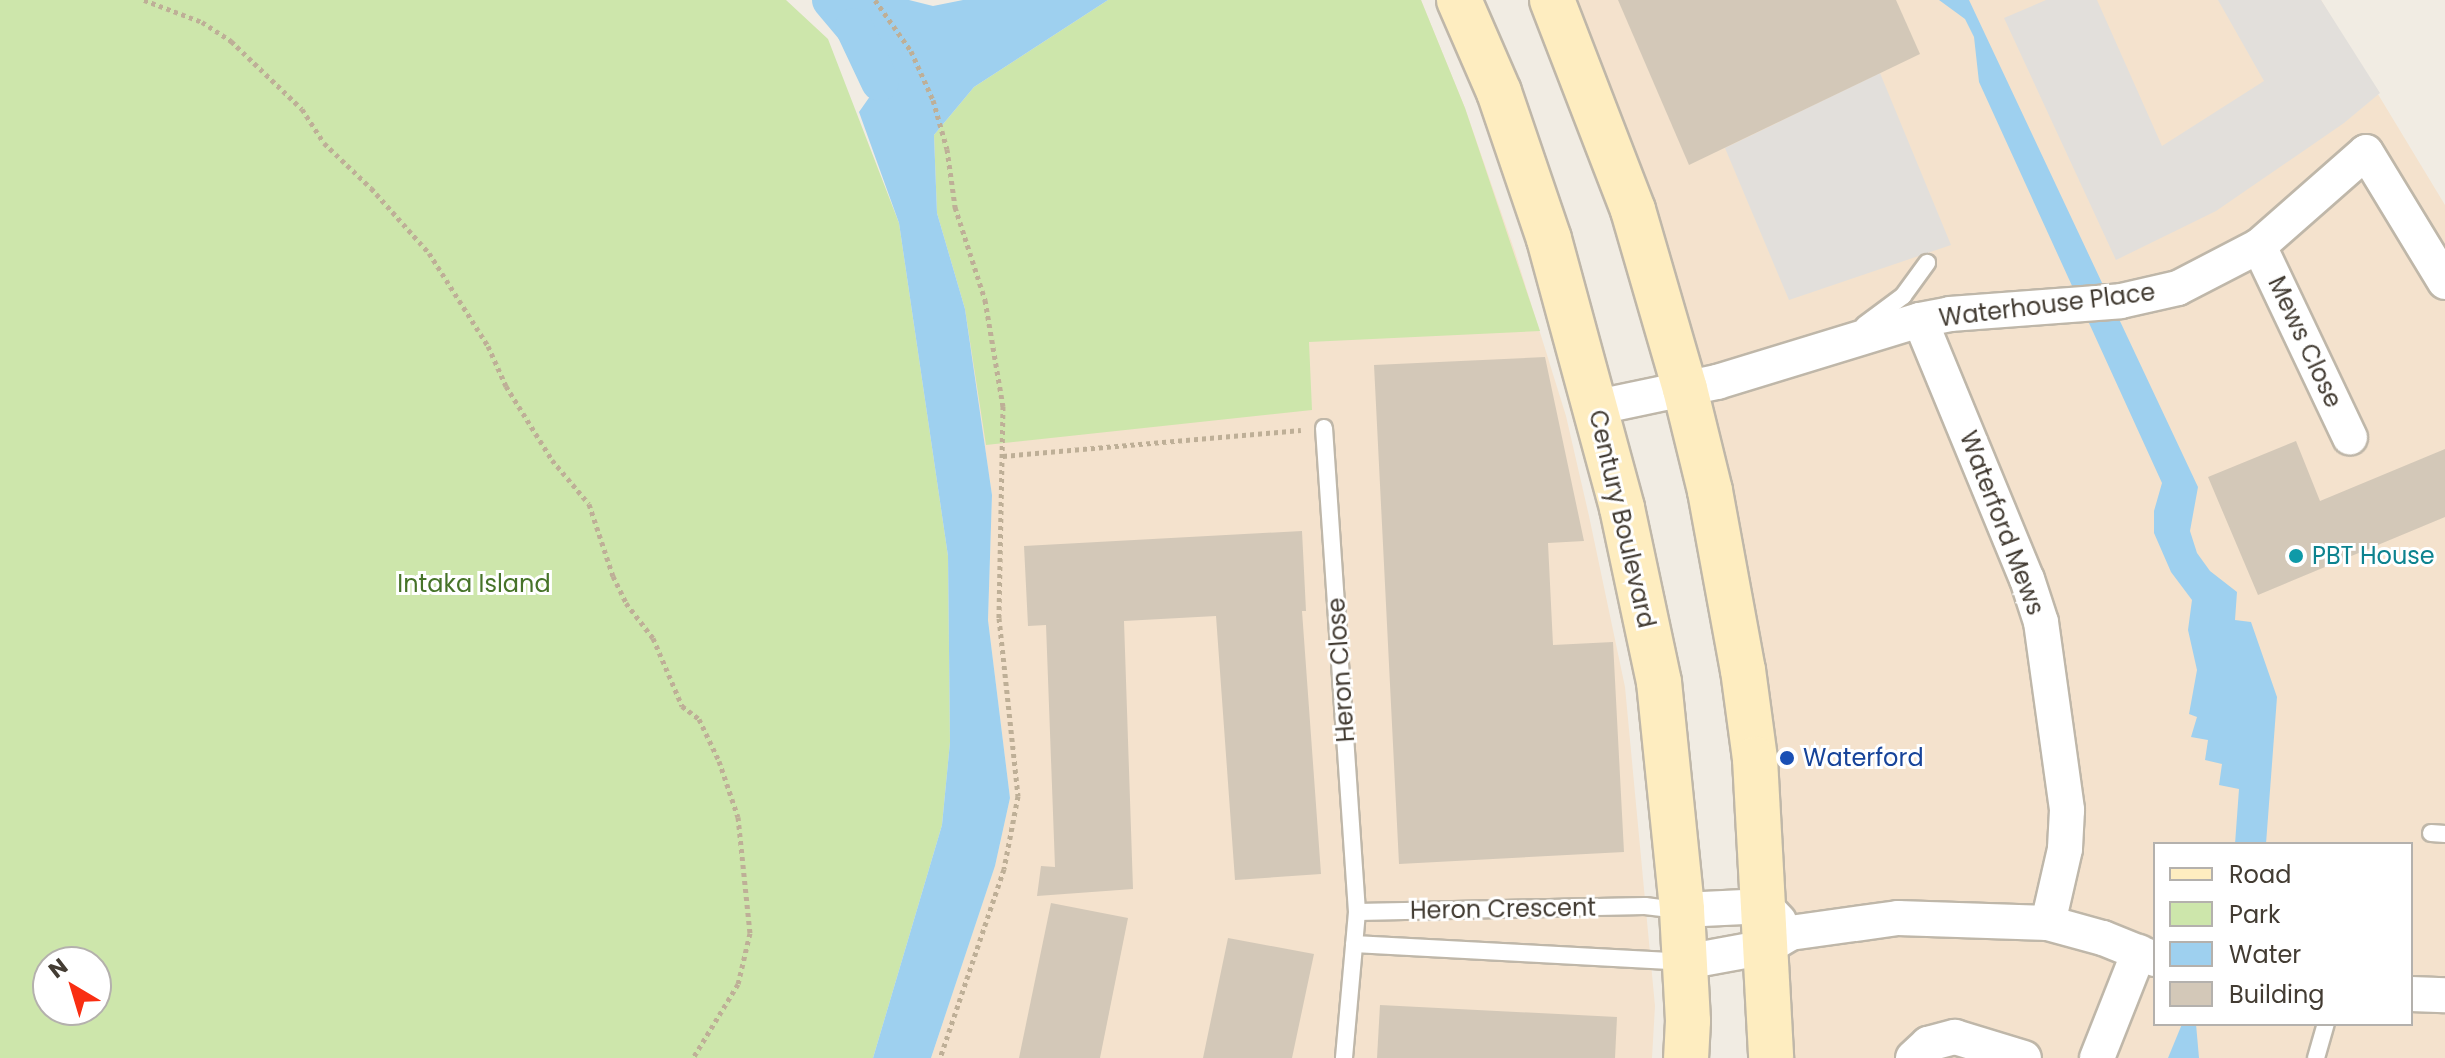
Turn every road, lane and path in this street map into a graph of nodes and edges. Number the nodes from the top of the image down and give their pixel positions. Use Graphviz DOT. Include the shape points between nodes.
graph roads {
  1 [pos="144,0"];
  2 [pos="875,0"];
  3 [pos="1459,0"];
  4 [pos="1552,0"];
  5 [pos="2259,246"];
  6 [pos="1927,263"];
  7 [pos="2445,282"];
  8 [pos="1920,320"];
  9 [pos="1825,349"];
  10 [pos="1685,389"];
  11 [pos="1598,407"];
  12 [pos="1324,428"];
  13 [pos="2350,438"];
  14 [pos="1003,456"];
  15 [pos="1682,910"];
  16 [pos="1357,912"];
  17 [pos="2048,923"];
  18 [pos="1774,929"];
  19 [pos="1354,944"];
  20 [pos="2147,956"];
  21 [pos="1685,962"];
  22 [pos="2413,994"];
  23 [pos="2445,995"];
  24 [pos="2325,1026"];
  25 [pos="693,1058"];
  26 [pos="940,1058"];
  27 [pos="1344,1058"];
  28 [pos="1686,1058"];
  29 [pos="1771,1058"];
  30 [pos="1913,1058"];
  31 [pos="2024,1058"];
  32 [pos="2097,1058"];
  33 [pos="2316,1058"];
  1 -- 25 [label="path" via="202,22 231,41 302,109 324,143 429,253 552,460 589,504 613,576 653,638 682,706 699,719 738,817 750,933 738,984"];
  2 -- 14 [label="path" via="911,51 947,149 955,207 985,300 1003,406"];
  3 -- 11 [label="main road, Century Boulevard" via="1509,121"];
  4 -- 10 [label="main road" via="1633,210"];
  5 -- 7 [label="street, Waterhouse Place" via="2366,152"];
  5 -- 8 [label="street, Waterhouse Place" via="2178,288 2121,301"];
  5 -- 13 [label="street, Mews Close"];
  6 -- 9 [label="lane" via="1903,296"];
  8 -- 9 [label="street, Waterhouse Place"];
  8 -- 17 [label="street, Waterford Mews" via="2041,622 2067,810 2065,849"];
  9 -- 10 [label="street, Waterhouse Place"];
  10 -- 11 [label="street, Waterhouse Place"];
  10 -- 18 [label="main road" via="1743,670"];
  11 -- 15 [label="main road, Century Boulevard" via="1659,682"];
  12 -- 14 [label="path"];
  12 -- 16 [label="lane, Heron Close"];
  14 -- 26 [label="path" via="999,618 1018,796 1004,869"];
  15 -- 16 [label="lane, Heron Crescent" via="1645,906"];
  15 -- 18 [label="street"];
  15 -- 21 [label="main road, Century Boulevard"];
  16 -- 19 [label="lane"];
  17 -- 18 [label="street" via="1898,918"];
  17 -- 20 [label="street"];
  18 -- 21 [label="street"];
  18 -- 29 [label="main road"];
  19 -- 21 [label="lane, Heron Crescent"];
  19 -- 27 [label="lane"];
  20 -- 32 [label="street"];
  21 -- 28 [label="main road, Century Boulevard"];
  22 -- 23 [label="street"];
  24 -- 33 [label="lane"];
  30 -- 31 [label="street" via="1928,1044 1955,1037"];
}
